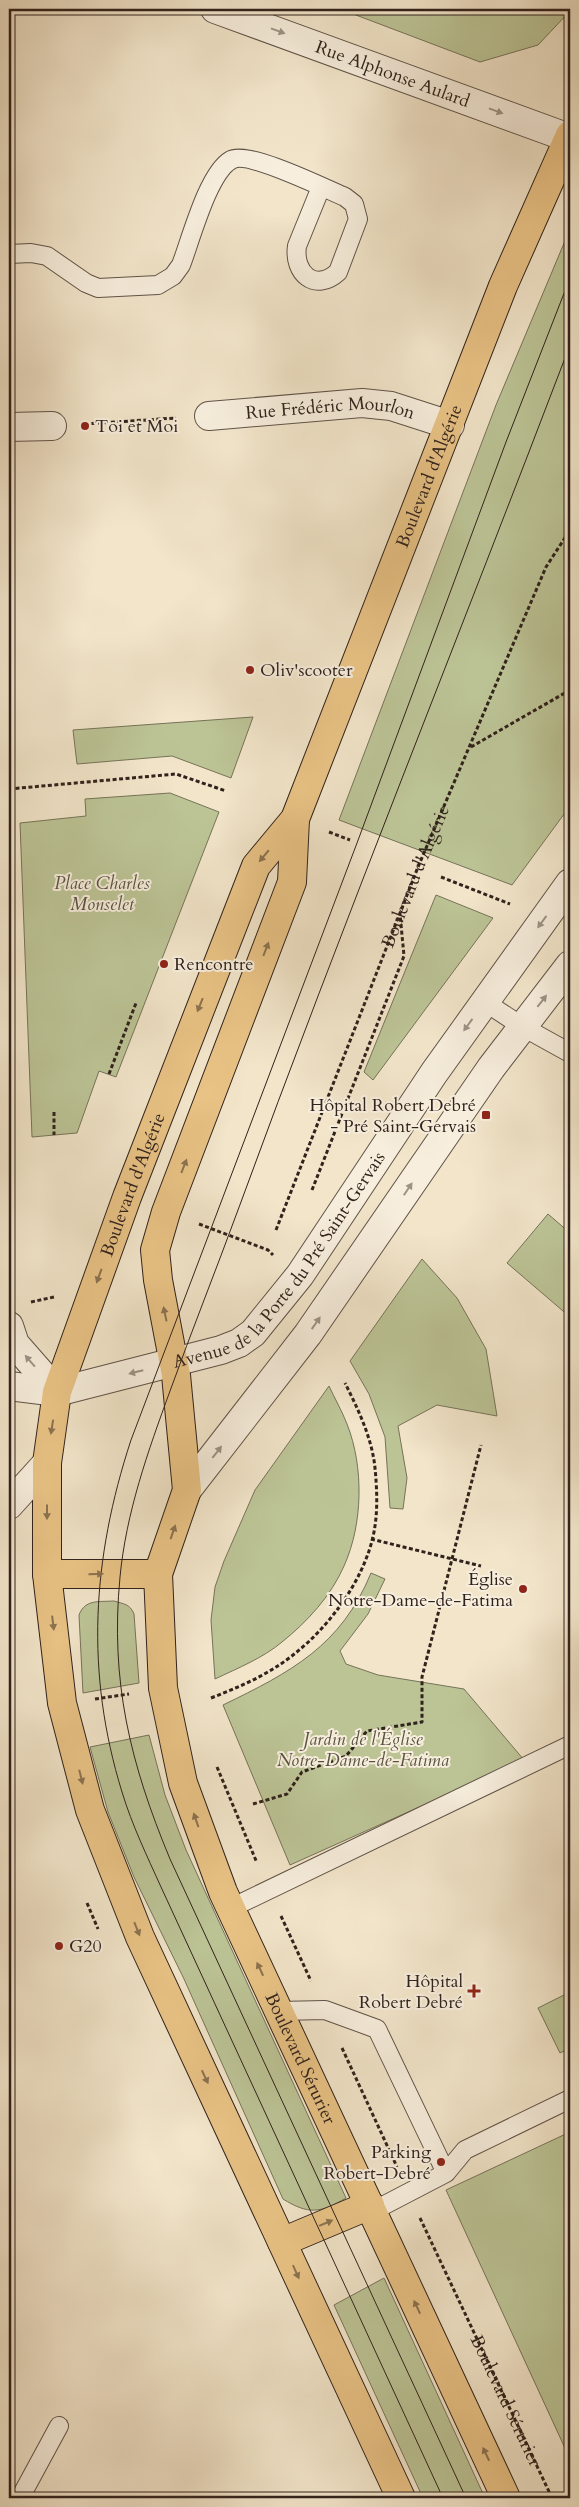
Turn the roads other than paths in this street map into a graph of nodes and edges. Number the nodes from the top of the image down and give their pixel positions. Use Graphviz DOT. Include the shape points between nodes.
graph roads {
  1 [pos="215,9"];
  2 [pos="570,137"];
  3 [pos="321,187"];
  4 [pos="9,254"];
  5 [pos="209,416"];
  6 [pos="450,425"];
  7 [pos="52,426"];
  8 [pos="9,427"];
  9 [pos="295,819"];
  10 [pos="570,883"];
  11 [pos="570,965"];
  12 [pos="485,1002"];
  13 [pos="523,1027"];
  14 [pos="570,1053"];
  15 [pos="9,1326"];
  16 [pos="174,1362"];
  17 [pos="9,1386"];
  18 [pos="57,1392"];
  19 [pos="46,1463"];
  20 [pos="187,1490"];
  21 [pos="9,1506"];
  22 [pos="47,1574"];
  23 [pos="158,1574"];
  24 [pos="570,1745"];
  25 [pos="231,1908"];
  26 [pos="279,2011"];
  27 [pos="570,2100"];
  28 [pos="446,2173"];
  29 [pos="372,2208"];
  30 [pos="282,2242"];
  31 [pos="59,2426"];
  32 [pos="20,2498"];
  33 [pos="401,2498"];
  34 [pos="506,2498"];
  1 -- 2 [label="street, Rue Alphonse Aulard, one-way"];
  2 -- 6 [label="main road, Boulevard d'Algérie" via="503,286"];
  3 -- 3 [label="lane" via="354,204 358,219 338,272 321,281 310,280 303,275 296,256"];
  3 -- 4 [label="lane" via="248,157 231,159 214,177 181,265 172,276 158,284 98,288 47,256 31,252"];
  5 -- 6 [label="street, Rue Frédéric Mourlon" via="362,403 391,406"];
  6 -- 9 [label="main road, Boulevard d'Algérie"];
  7 -- 8 [label="street"];
  16 -- 9 [label="main road, Boulevard d'Algérie, one-way" via="158,1280 156,1250 166,1212 292,882"];
  9 -- 18 [label="main road, Boulevard d'Algérie, one-way" via="256,866 132,1182"];
  10 -- 12 [label="street, Avenue de la Porte du Pré Saint-Gervais, one-way"];
  13 -- 11 [label="street, one-way"];
  12 -- 13 [label="lane"];
  12 -- 16 [label="street, Avenue de la Porte du Pré Saint-Gervais, one-way" via="434,1072 300,1275 265,1320 239,1343"];
  13 -- 14 [label="lane"];
  20 -- 13 [label="street, one-way" via="308,1334 491,1068"];
  18 -- 15 [label="street, one-way" via="15,1344"];
  16 -- 18 [label="street, Avenue de la Porte du Pré Saint-Gervais, one-way"];
  16 -- 20 [label="main road, Boulevard Sérurier"];
  17 -- 18 [label="street"];
  18 -- 19 [label="main road, Boulevard d'Algérie, one-way"];
  19 -- 21 [label="street"];
  19 -- 22 [label="main road, Boulevard d'Algérie, one-way"];
  23 -- 20 [label="main road, Boulevard Sérurier, one-way"];
  22 -- 23 [label="main road, one-way"];
  22 -- 30 [label="main road, one-way" via="62,1703 90,1810 140,1937"];
  25 -- 23 [label="main road, Boulevard Sérurier, one-way" via="183,1783 163,1688"];
  24 -- 25 [label="lane"];
  26 -- 25 [label="main road, Boulevard Sérurier, one-way"];
  26 -- 28 [label="lane" via="325,2010 377,2029"];
  26 -- 29 [label="main road, Boulevard Sérurier"];
  27 -- 28 [label="lane" via="465,2150"];
  28 -- 29 [label="lane"];
  30 -- 29 [label="main road, one-way"];
  34 -- 29 [label="main road, Boulevard Sérurier, one-way"];
  30 -- 33 [label="main road, one-way"];
  31 -- 32 [label="lane"];
}
